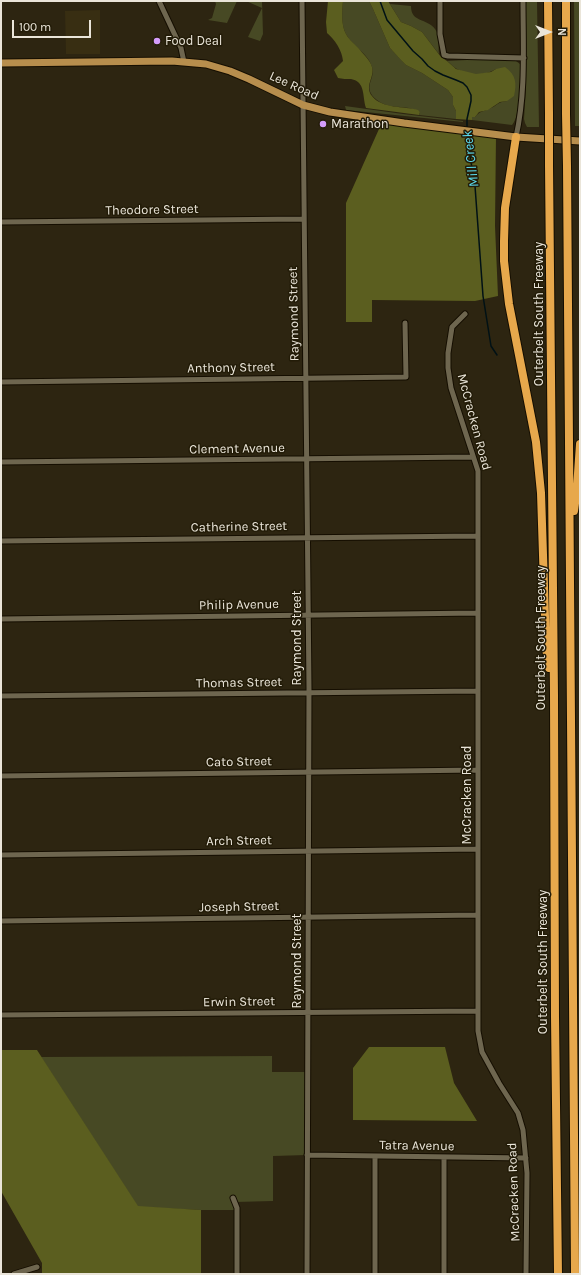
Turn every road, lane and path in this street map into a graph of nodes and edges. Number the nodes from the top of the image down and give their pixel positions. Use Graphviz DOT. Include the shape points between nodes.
graph roads {
  1 [pos="159,1"];
  2 [pos="302,1"];
  3 [pos="440,1"];
  4 [pos="523,1"];
  5 [pos="548,1"];
  6 [pos="566,1"];
  7 [pos="524,58"];
  8 [pos="184,62"];
  9 [pos="1,63"];
  10 [pos="303,105"];
  11 [pos="516,138"];
  12 [pos="580,140"];
  13 [pos="303,219"];
  14 [pos="1,222"];
  15 [pos="465,314"];
  16 [pos="405,323"];
  17 [pos="306,378"];
  18 [pos="1,382"];
  19 [pos="580,444"];
  20 [pos="473,457"];
  21 [pos="306,459"];
  22 [pos="1,462"];
  23 [pos="478,536"];
  24 [pos="307,537"];
  25 [pos="570,537"];
  26 [pos="1,541"];
  27 [pos="478,613"];
  28 [pos="308,615"];
  29 [pos="1,619"];
  30 [pos="478,691"];
  31 [pos="309,693"];
  32 [pos="554,695"];
  33 [pos="1,696"];
  34 [pos="478,770"];
  35 [pos="308,772"];
  36 [pos="1,776"];
  37 [pos="478,849"];
  38 [pos="309,851"];
  39 [pos="1,855"];
  40 [pos="478,915"];
  41 [pos="308,917"];
  42 [pos="1,921"];
  43 [pos="478,1011"];
  44 [pos="308,1012"];
  45 [pos="1,1015"];
  46 [pos="307,1155"];
  47 [pos="375,1156"];
  48 [pos="444,1158"];
  49 [pos="526,1158"];
  50 [pos="233,1198"];
  51 [pos="557,1201"];
  52 [pos="38,1267"];
  53 [pos="14,1274"];
  54 [pos="236,1274"];
  55 [pos="307,1274"];
  56 [pos="375,1274"];
  57 [pos="444,1274"];
  58 [pos="526,1274"];
  59 [pos="555,1274"];
  60 [pos="558,1274"];
  61 [pos="575,1274"];
  1 -- 8 [label="street" via="179,44"];
  2 -- 10 [label="street, Raymond Street"];
  3 -- 7 [label="street" via="440,34 444,55"];
  4 -- 7 [label="street"];
  5 -- 32 [label="highway, Outerbelt South Freeway, bridge"];
  6 -- 25 [label="highway, bridge"];
  7 -- 11 [label="street" via="522,100"];
  8 -- 9 [label="main road, Lee Road"];
  8 -- 10 [label="main road, Lee Road" via="206,64 230,71"];
  10 -- 11 [label="main road, Lee Road" via="330,112"];
  10 -- 13 [label="street, Raymond Street"];
  11 -- 12 [label="main road, Lee Road"];
  11 -- 32 [label="highway" via="505,208 504,261 509,304 538,452 546,648"];
  13 -- 14 [label="street, Theodore Street"];
  13 -- 17 [label="street, Raymond Street"];
  15 -- 20 [label="street, McCracken Road" via="452,328 448,368 451,388"];
  16 -- 17 [label="street, Anthony Street" via="406,377"];
  17 -- 18 [label="street, Anthony Street"];
  17 -- 21 [label="street, Raymond Street"];
  19 -- 25 [label="highway"];
  20 -- 21 [label="street, Clement Avenue"];
  20 -- 23 [label="street, McCracken Road" via="478,471"];
  21 -- 22 [label="street, Clement Avenue"];
  21 -- 24 [label="street, Raymond Street"];
  23 -- 24 [label="street, Catherine Street"];
  23 -- 27 [label="street, McCracken Road"];
  24 -- 26 [label="street, Catherine Street"];
  24 -- 28 [label="street, Raymond Street"];
  25 -- 61 [label="highway"];
  27 -- 28 [label="street, Philip Avenue"];
  27 -- 30 [label="street, McCracken Road"];
  28 -- 29 [label="street, Philip Avenue"];
  28 -- 31 [label="street, Raymond Street"];
  30 -- 31 [label="street, Thomas Street"];
  30 -- 34 [label="street, McCracken Road"];
  31 -- 33 [label="street, Thomas Street"];
  31 -- 35 [label="street, Raymond Street"];
  32 -- 51 [label="highway, Outerbelt South Freeway"];
  34 -- 35 [label="street, Cato Street"];
  34 -- 37 [label="street, McCracken Road"];
  35 -- 36 [label="street, Cato Street"];
  35 -- 38 [label="street, Raymond Street"];
  37 -- 38 [label="street, Arch Street"];
  37 -- 40 [label="street, McCracken Road"];
  38 -- 39 [label="street, Arch Street"];
  38 -- 41 [label="street, Raymond Street"];
  40 -- 41 [label="street, Joseph Street"];
  40 -- 43 [label="street, McCracken Road"];
  41 -- 42 [label="street, Joseph Street"];
  41 -- 44 [label="street, Raymond Street"];
  43 -- 44 [label="street, Erwin Street"];
  43 -- 49 [label="street, McCracken Road" via="482,1052 518,1113"];
  44 -- 45 [label="street, Erwin Street"];
  44 -- 46 [label="street, Raymond Street"];
  46 -- 47 [label="street, Tatra Avenue"];
  46 -- 55 [label="street, Raymond Street"];
  47 -- 48 [label="street, Tatra Avenue"];
  47 -- 56 [label="street"];
  48 -- 49 [label="street, Tatra Avenue"];
  48 -- 57 [label="street"];
  49 -- 58 [label="street, McCracken Road"];
  50 -- 54 [label="street" via="236,1208"];
  51 -- 59 [label="highway"];
  51 -- 60 [label="highway, Outerbelt South Freeway"];
  52 -- 53 [label="street"];
}
